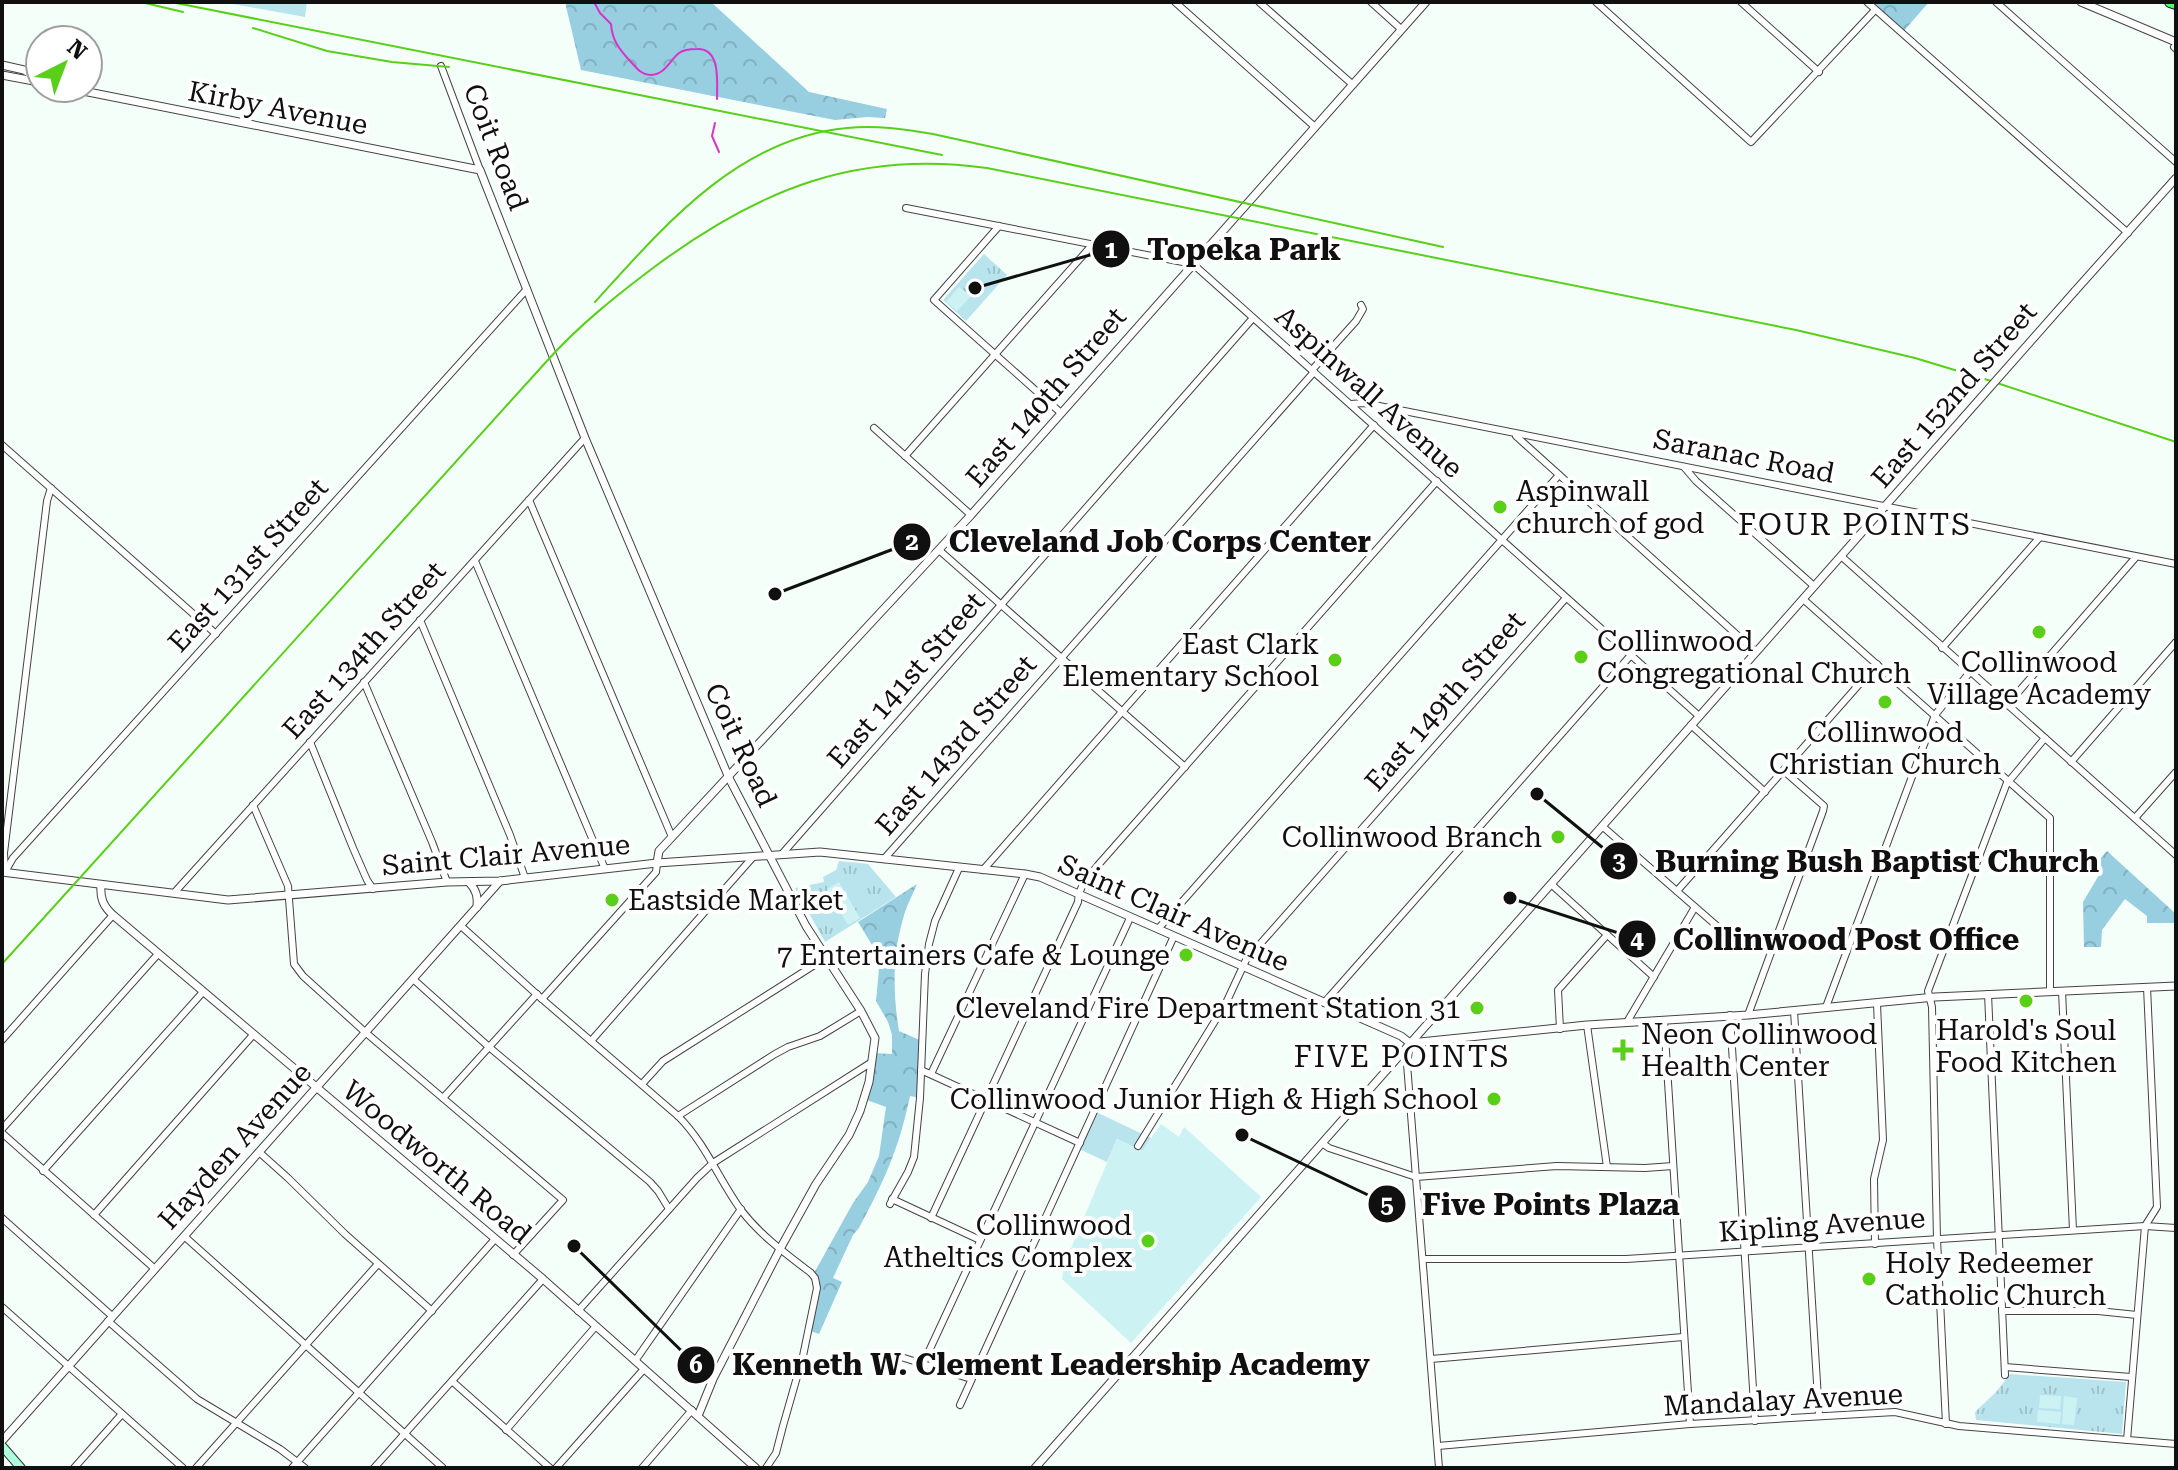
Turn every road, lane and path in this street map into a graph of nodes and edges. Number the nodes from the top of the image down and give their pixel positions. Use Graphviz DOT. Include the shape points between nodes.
graph roads {
  1 [pos="1175,2"];
  2 [pos="1259,2"];
  3 [pos="1371,2"];
  4 [pos="1426,2"];
  5 [pos="1596,2"];
  6 [pos="1741,2"];
  7 [pos="1867,2"];
  8 [pos="1996,2"];
  9 [pos="2081,2"];
  10 [pos="2170,2"];
  11 [pos="2176,4"];
  12 [pos="1875,10"];
  13 [pos="1401,29"];
  14 [pos="2175,46"];
  15 [pos="2,65"];
  16 [pos="441,66"];
  17 [pos="24,70"];
  18 [pos="1819,72"];
  19 [pos="2,75"];
  20 [pos="24,78"];
  21 [pos="1352,84"];
  22 [pos="104,95"];
  23 [pos="1315,127"];
  24 [pos="2176,162"];
  25 [pos="480,170"];
  26 [pos="2176,178"];
  27 [pos="906,208"];
  28 [pos="999,226"];
  29 [pos="2128,233"];
  30 [pos="1093,244"];
  31 [pos="1193,264"];
  32 [pos="527,289"];
  33 [pos="1361,305"];
  34 [pos="1253,318"];
  35 [pos="996,355"];
  36 [pos="1313,371"];
  37 [pos="1351,404"];
  38 [pos="1061,413"];
  39 [pos="1374,425"];
  40 [pos="874,428"];
  41 [pos="1514,433"];
  42 [pos="585,438"];
  43 [pos="2,445"];
  44 [pos="905,456"];
  45 [pos="1684,467"];
  46 [pos="1559,475"];
  47 [pos="1437,481"];
  48 [pos="51,488"];
  49 [pos="529,500"];
  50 [pos="1885,507"];
  51 [pos="971,515"];
  52 [pos="2040,537"];
  53 [pos="1501,540"];
  54 [pos="939,550"];
  55 [pos="1841,556"];
  56 [pos="2136,557"];
  57 [pos="475,561"];
  58 [pos="2176,564"];
  59 [pos="1814,586"];
  60 [pos="1566,598"];
  61 [pos="1803,599"];
  62 [pos="1000,605"];
  63 [pos="420,620"];
  64 [pos="216,634"];
  65 [pos="2176,642"];
  66 [pos="1942,648"];
  67 [pos="1756,652"];
  68 [pos="1631,655"];
  69 [pos="1061,659"];
  70 [pos="1877,664"];
  71 [pos="1970,672"];
  72 [pos="364,682"];
  73 [pos="2007,705"];
  74 [pos="1122,712"];
  75 [pos="1935,715"];
  76 [pos="1699,716"];
  77 [pos="1691,725"];
  78 [pos="2045,738"];
  79 [pos="310,742"];
  80 [pos="2071,762"];
  81 [pos="1185,767"];
  82 [pos="1784,771"];
  83 [pos="2176,772"];
  84 [pos="729,778"];
  85 [pos="2008,780"];
  86 [pos="1765,792"];
  87 [pos="253,805"];
  88 [pos="2135,818"];
  89 [pos="1602,826"];
  90 [pos="672,837"];
  91 [pos="782,854"];
  92 [pos="2176,855"];
  93 [pos="770,856"];
  94 [pos="753,857"];
  95 [pos="884,859"];
  96 [pos="657,863"];
  97 [pos="959,868"];
  98 [pos="605,869"];
  99 [pos="983,870"];
  100 [pos="3,872"];
  101 [pos="1025,874"];
  102 [pos="525,878"];
  103 [pos="500,881"];
  104 [pos="447,882"];
  105 [pos="469,882"];
  106 [pos="1551,884"];
  107 [pos="101,885"];
  108 [pos="373,889"];
  109 [pos="1677,891"];
  110 [pos="174,893"];
  111 [pos="1078,894"];
  112 [pos="289,895"];
  113 [pos="477,907"];
  114 [pos="1695,907"];
  115 [pos="113,915"];
  116 [pos="1130,918"];
  117 [pos="461,926"];
  118 [pos="1158,929"];
  119 [pos="1725,933"];
  120 [pos="1607,935"];
  121 [pos="1174,936"];
  122 [pos="158,954"];
  123 [pos="827,957"];
  124 [pos="1243,968"];
  125 [pos="1654,977"];
  126 [pos="413,979"];
  127 [pos="2176,986"];
  128 [pos="2147,987"];
  129 [pos="2050,991"];
  130 [pos="2062,991"];
  131 [pos="203,992"];
  132 [pos="1988,994"];
  133 [pos="540,997"];
  134 [pos="1929,998"];
  135 [pos="1323,1003"];
  136 [pos="1877,1004"];
  137 [pos="1826,1007"];
  138 [pos="861,1011"];
  139 [pos="1794,1011"];
  140 [pos="1730,1015"];
  141 [pos="1748,1015"];
  142 [pos="1664,1020"];
  143 [pos="1627,1022"];
  144 [pos="1587,1025"];
  145 [pos="1560,1029"];
  146 [pos="365,1032"];
  147 [pos="253,1035"];
  148 [pos="2,1040"];
  149 [pos="591,1041"];
  150 [pos="1410,1043"];
  151 [pos="489,1047"];
  152 [pos="872,1062"];
  153 [pos="921,1070"];
  154 [pos="931,1074"];
  155 [pos="642,1084"];
  156 [pos="316,1088"];
  157 [pos="443,1098"];
  158 [pos="987,1101"];
  159 [pos="678,1116"];
  160 [pos="1036,1123"];
  161 [pos="2,1131"];
  162 [pos="1080,1143"];
  163 [pos="1322,1143"];
  164 [pos="1138,1146"];
  165 [pos="259,1152"];
  166 [pos="713,1163"];
  167 [pos="1673,1166"];
  168 [pos="1607,1167"];
  169 [pos="43,1171"];
  170 [pos="1416,1177"];
  171 [pos="669,1209"];
  172 [pos="741,1209"];
  173 [pos="94,1215"];
  174 [pos="2,1218"];
  175 [pos="931,1218"];
  176 [pos="2145,1226"];
  177 [pos="2176,1228"];
  178 [pos="2073,1230"];
  179 [pos="184,1236"];
  180 [pos="1998,1237"];
  181 [pos="495,1239"];
  182 [pos="1937,1239"];
  183 [pos="980,1240"];
  184 [pos="1875,1244"];
  185 [pos="1809,1248"];
  186 [pos="780,1249"];
  187 [pos="1745,1253"];
  188 [pos="513,1255"];
  189 [pos="1678,1257"];
  190 [pos="1423,1259"];
  191 [pos="378,1264"];
  192 [pos="155,1269"];
  193 [pos="543,1279"];
  194 [pos="2,1307"];
  195 [pos="432,1311"];
  196 [pos="578,1311"];
  197 [pos="2002,1311"];
  198 [pos="2137,1315"];
  199 [pos="110,1319"];
  200 [pos="596,1326"];
  201 [pos="1683,1337"];
  202 [pos="306,1345"];
  203 [pos="901,1357"];
  204 [pos="1431,1359"];
  205 [pos="635,1361"];
  206 [pos="923,1364"];
  207 [pos="68,1367"];
  208 [pos="644,1369"];
  209 [pos="2131,1377"];
  210 [pos="971,1379"];
  211 [pos="453,1382"];
  212 [pos="359,1393"];
  213 [pos="960,1405"];
  214 [pos="695,1413"];
  215 [pos="122,1414"];
  216 [pos="1819,1415"];
  217 [pos="1755,1421"];
  218 [pos="236,1424"];
  219 [pos="1690,1424"];
  220 [pos="1946,1424"];
  221 [pos="506,1430"];
  222 [pos="405,1434"];
  223 [pos="2127,1440"];
  224 [pos="2,1443"];
  225 [pos="2176,1444"];
  226 [pos="1438,1446"];
  227 [pos="295,1465"];
  228 [pos="21,1468"];
  229 [pos="74,1468"];
  230 [pos="183,1468"];
  231 [pos="196,1468"];
  232 [pos="305,1468"];
  233 [pos="374,1468"];
  234 [pos="443,1468"];
  235 [pos="550,1468"];
  236 [pos="556,1468"];
  237 [pos="642,1468"];
  238 [pos="756,1468"];
  239 [pos="766,1468"];
  240 [pos="1035,1468"];
  241 [pos="1439,1468"];
  1 -- 23 [label="street"];
  2 -- 21 [label="street"];
  3 -- 13 [label="street"];
  4 -- 13 [label="street, East 140th Street"];
  5 -- 18 [label="street" via="1751,142"];
  6 -- 18 [label="street"];
  7 -- 12 [label="street"];
  8 -- 24 [label="street"];
  9 -- 14 [label="street"];
  10 -- 11 [label="highway"];
  12 -- 18 [label="street"];
  12 -- 29 [label="street"];
  13 -- 21 [label="street, East 140th Street"];
  15 -- 17 [label="street"];
  16 -- 25 [label="street, Coit Road"];
  19 -- 20 [label="street"];
  21 -- 23 [label="street, East 140th Street"];
  22 -- 25 [label="street, Kirby Avenue"];
  23 -- 31 [label="street, East 140th Street"];
  25 -- 32 [label="street, Coit Road"];
  26 -- 29 [label="street, East 152nd Street"];
  27 -- 28 [label="street"];
  28 -- 30 [label="street"];
  28 -- 35 [label="street" via="934,300"];
  29 -- 50 [label="street, East 152nd Street, bridge"];
  30 -- 31 [label="street"];
  30 -- 35 [label="street"];
  31 -- 34 [label="street, Aspinwall Avenue"];
  31 -- 38 [label="street, East 140th Street"];
  32 -- 42 [label="street, Coit Road"];
  32 -- 64 [label="street, East 131st Street"];
  33 -- 36 [label="street, East 143rd Street" via="1356,321"];
  34 -- 36 [label="street, Aspinwall Avenue"];
  34 -- 62 [label="street, East 141st Street"];
  35 -- 38 [label="street"];
  35 -- 44 [label="street"];
  36 -- 37 [label="street, Aspinwall Avenue"];
  36 -- 69 [label="street, East 143rd Street"];
  37 -- 39 [label="street, Aspinwall Avenue"];
  37 -- 41 [label="street, Saranac Road"];
  38 -- 51 [label="street, East 140th Street"];
  39 -- 47 [label="street, Aspinwall Avenue"];
  39 -- 74 [label="street"];
  40 -- 44 [label="street"];
  41 -- 45 [label="street, Saranac Road"];
  41 -- 46 [label="street"];
  42 -- 49 [label="street, East 134th Street"];
  42 -- 84 [label="street, Coit Road"];
  43 -- 48 [label="street"];
  44 -- 51 [label="street"];
  45 -- 50 [label="street, Saranac Road"];
  45 -- 59 [label="street"];
  46 -- 53 [label="street"];
  46 -- 67 [label="street"];
  47 -- 53 [label="street, Aspinwall Avenue"];
  47 -- 81 [label="street"];
  48 -- 64 [label="street"];
  48 -- 100 [label="street"];
  49 -- 57 [label="street, East 134th Street"];
  49 -- 90 [label="street"];
  50 -- 52 [label="street, Saranac Road"];
  50 -- 55 [label="street, East 152nd Street"];
  51 -- 54 [label="street, East 140th Street"];
  52 -- 56 [label="street, Saranac Road"];
  52 -- 66 [label="street"];
  53 -- 60 [label="street, Aspinwall Avenue"];
  53 -- 118 [label="street"];
  54 -- 62 [label="street"];
  54 -- 84 [label="street, East 140th Street"];
  55 -- 59 [label="street, East 152nd Street"];
  55 -- 66 [label="street"];
  56 -- 58 [label="street, Saranac Road"];
  56 -- 73 [label="street"];
  57 -- 63 [label="street, East 134th Street"];
  57 -- 98 [label="street"];
  59 -- 61 [label="street, East 152nd Street"];
  60 -- 68 [label="street, Aspinwall Avenue"];
  60 -- 124 [label="street, East 149th Street"];
  61 -- 67 [label="street, East 152nd Street"];
  61 -- 70 [label="street"];
  62 -- 69 [label="street"];
  62 -- 91 [label="street, East 141st Street"];
  63 -- 72 [label="street, East 134th Street"];
  63 -- 102 [label="street"];
  64 -- 100 [label="street, East 131st Street"];
  65 -- 80 [label="street"];
  66 -- 71 [label="street"];
  67 -- 76 [label="street, East 152nd Street"];
  68 -- 76 [label="street, Aspinwall Avenue"];
  68 -- 135 [label="street"];
  69 -- 74 [label="street"];
  69 -- 95 [label="street, East 143rd Street"];
  70 -- 75 [label="street"];
  70 -- 82 [label="street"];
  71 -- 73 [label="street"];
  71 -- 75 [label="street"];
  72 -- 79 [label="street, East 134th Street"];
  72 -- 104 [label="street"];
  73 -- 78 [label="street"];
  74 -- 81 [label="street"];
  74 -- 99 [label="street"];
  75 -- 85 [label="street"];
  75 -- 137 [label="street"];
  76 -- 77 [label="street, East 152nd Street"];
  77 -- 86 [label="street"];
  77 -- 89 [label="street, East 152nd Street"];
  78 -- 80 [label="street"];
  78 -- 85 [label="street"];
  79 -- 87 [label="street, East 134th Street"];
  79 -- 108 [label="street"];
  80 -- 88 [label="street"];
  81 -- 111 [label="street"];
  82 -- 86 [label="street"];
  82 -- 141 [label="street" via="1824,806"];
  83 -- 88 [label="street"];
  84 -- 90 [label="street, East 140th Street"];
  84 -- 93 [label="street, Coit Road"];
  85 -- 129 [label="street" via="2050,818"];
  85 -- 134 [label="street"];
  86 -- 109 [label="street"];
  87 -- 110 [label="street, East 134th Street"];
  87 -- 112 [label="street"];
  88 -- 92 [label="street"];
  89 -- 106 [label="street, East 152nd Street"];
  89 -- 109 [label="street"];
  90 -- 96 [label="street, East 140th Street" via="659,851"];
  91 -- 93 [label="street, Saint Clair Avenue"];
  91 -- 95 [label="street, Saint Clair Avenue"];
  93 -- 94 [label="street, Saint Clair Avenue"];
  93 -- 123 [label="street, Coit Road"];
  94 -- 96 [label="street, Saint Clair Avenue"];
  94 -- 149 [label="street"];
  95 -- 97 [label="street, Saint Clair Avenue"];
  96 -- 98 [label="street, Saint Clair Avenue"];
  96 -- 133 [label="street, East 140th Street" via="656,872"];
  97 -- 99 [label="street, Saint Clair Avenue"];
  97 -- 153 [label="street" via="929,944"];
  98 -- 102 [label="street, Saint Clair Avenue"];
  99 -- 101 [label="street, Saint Clair Avenue"];
  100 -- 107 [label="street, Saint Clair Avenue"];
  101 -- 111 [label="street, Saint Clair Avenue"];
  101 -- 154 [label="street"];
  102 -- 103 [label="street, Saint Clair Avenue"];
  103 -- 105 [label="street, Saint Clair Avenue"];
  103 -- 113 [label="street, Hayden Avenue"];
  104 -- 105 [label="street, Saint Clair Avenue"];
  104 -- 108 [label="street, Saint Clair Avenue"];
  105 -- 113 [label="street" via="478,896"];
  106 -- 120 [label="street"];
  106 -- 150 [label="street, East 152nd Street"];
  107 -- 110 [label="street, Saint Clair Avenue"];
  107 -- 115 [label="street, Woodworth Road" via="104,906"];
  108 -- 112 [label="street, Saint Clair Avenue"];
  109 -- 114 [label="street"];
  110 -- 112 [label="street, Saint Clair Avenue" via="228,900"];
  111 -- 116 [label="street, Saint Clair Avenue"];
  111 -- 158 [label="street"];
  112 -- 146 [label="street" via="294,964"];
  113 -- 117 [label="street, Hayden Avenue"];
  114 -- 119 [label="street"];
  114 -- 125 [label="street"];
  115 -- 122 [label="street, Woodworth Road"];
  115 -- 148 [label="street"];
  116 -- 118 [label="street, Saint Clair Avenue"];
  116 -- 160 [label="street"];
  117 -- 126 [label="street, Hayden Avenue"];
  117 -- 133 [label="street"];
  118 -- 121 [label="street, Saint Clair Avenue"];
  120 -- 125 [label="street"];
  120 -- 145 [label="street" via="1558,990"];
  121 -- 124 [label="street, Saint Clair Avenue"];
  121 -- 162 [label="street"];
  122 -- 131 [label="street, Woodworth Road"];
  122 -- 161 [label="street"];
  123 -- 138 [label="street, Coit Road"];
  123 -- 155 [label="street" via="663,1061"];
  124 -- 135 [label="street, Saint Clair Avenue"];
  124 -- 164 [label="street, East 149th Street"];
  125 -- 143 [label="street"];
  126 -- 146 [label="street, Hayden Avenue"];
  126 -- 151 [label="street"];
  127 -- 128 [label="street"];
  128 -- 130 [label="street"];
  128 -- 176 [label="street" via="2157,1207"];
  129 -- 130 [label="street"];
  129 -- 132 [label="street"];
  130 -- 178 [label="street"];
  131 -- 147 [label="street, Woodworth Road"];
  131 -- 169 [label="street"];
  132 -- 134 [label="street"];
  132 -- 180 [label="street"];
  133 -- 149 [label="street"];
  133 -- 151 [label="street, East 140th Street"];
  134 -- 136 [label="street"];
  134 -- 182 [label="street"];
  135 -- 150 [label="street, Saint Clair Avenue"];
  136 -- 137 [label="street"];
  136 -- 184 [label="street" via="1883,1140 1874,1179"];
  137 -- 139 [label="street"];
  138 -- 152 [label="street, Coit Road" via="875,1038"];
  138 -- 159 [label="street" via="820,1036 775,1054"];
  139 -- 141 [label="street"];
  139 -- 185 [label="street"];
  140 -- 141 [label="street"];
  140 -- 142 [label="street"];
  140 -- 187 [label="street"];
  142 -- 143 [label="street"];
  142 -- 167 [label="street"];
  143 -- 144 [label="street"];
  144 -- 145 [label="street"];
  144 -- 168 [label="street"];
  145 -- 150 [label="street"];
  146 -- 156 [label="street, Hayden Avenue"];
  146 -- 157 [label="street"];
  147 -- 156 [label="street, Woodworth Road"];
  147 -- 173 [label="street"];
  149 -- 155 [label="street"];
  150 -- 163 [label="street, East 152nd Street"];
  150 -- 170 [label="street"];
  151 -- 157 [label="street, East 140th Street"];
  151 -- 171 [label="street" via="650,1182"];
  152 -- 166 [label="street"];
  152 -- 186 [label="street, Coit Road" via="849,1135"];
  153 -- 154 [label="street"];
  153 -- 175 [label="street" via="914,1157 891,1201"];
  154 -- 158 [label="street"];
  155 -- 159 [label="street"];
  156 -- 165 [label="street, Hayden Avenue"];
  156 -- 181 [label="street, Woodworth Road"];
  157 -- 188 [label="street" via="563,1200"];
  158 -- 160 [label="street"];
  158 -- 175 [label="street"];
  159 -- 166 [label="street"];
  160 -- 162 [label="street"];
  160 -- 183 [label="street"];
  161 -- 169 [label="street"];
  162 -- 210 [label="street"];
  163 -- 170 [label="street"];
  163 -- 240 [label="street, East 152nd Street"];
  165 -- 179 [label="street, Hayden Avenue"];
  165 -- 191 [label="street"];
  166 -- 171 [label="street"];
  166 -- 172 [label="street"];
  167 -- 168 [label="street"];
  167 -- 189 [label="street"];
  168 -- 170 [label="street"];
  169 -- 173 [label="street"];
  170 -- 190 [label="street"];
  171 -- 196 [label="street"];
  172 -- 186 [label="street"];
  172 -- 205 [label="street"];
  173 -- 192 [label="street"];
  174 -- 199 [label="street"];
  175 -- 183 [label="street"];
  176 -- 177 [label="street, Kipling Avenue"];
  176 -- 178 [label="street, Kipling Avenue"];
  176 -- 198 [label="street"];
  178 -- 180 [label="street, Kipling Avenue"];
  179 -- 192 [label="street, Hayden Avenue"];
  179 -- 202 [label="street"];
  180 -- 182 [label="street, Kipling Avenue"];
  180 -- 197 [label="street"];
  181 -- 188 [label="street, Woodworth Road"];
  181 -- 195 [label="street"];
  182 -- 184 [label="street, Kipling Avenue"];
  182 -- 220 [label="street"];
  183 -- 206 [label="street"];
  184 -- 185 [label="street, Kipling Avenue"];
  185 -- 187 [label="street, Kipling Avenue"];
  185 -- 216 [label="street"];
  186 -- 214 [label="street, Coit Road"];
  186 -- 239 [label="street" via="811,1273 817,1288 776,1453"];
  187 -- 189 [label="street, Kipling Avenue"];
  187 -- 217 [label="street"];
  188 -- 193 [label="street, Woodworth Road"];
  189 -- 190 [label="street, Kipling Avenue"];
  189 -- 201 [label="street"];
  190 -- 204 [label="street"];
  191 -- 195 [label="street"];
  191 -- 202 [label="street"];
  192 -- 199 [label="street, Hayden Avenue"];
  193 -- 196 [label="street, Woodworth Road"];
  193 -- 211 [label="street"];
  194 -- 207 [label="street"];
  195 -- 212 [label="street"];
  196 -- 200 [label="street, Woodworth Road"];
  197 -- 198 [label="street"];
  197 -- 209 [label="street" via="2005,1371"];
  198 -- 209 [label="street"];
  199 -- 207 [label="street, Hayden Avenue"];
  199 -- 218 [label="street" via="197,1399"];
  200 -- 205 [label="street, Woodworth Road"];
  200 -- 221 [label="street"];
  201 -- 204 [label="street"];
  201 -- 219 [label="street"];
  202 -- 212 [label="street"];
  202 -- 218 [label="street"];
  203 -- 206 [label="street"];
  204 -- 226 [label="street"];
  205 -- 208 [label="street, Woodworth Road"];
  206 -- 210 [label="street"];
  207 -- 215 [label="street"];
  207 -- 224 [label="street, Hayden Avenue"];
  208 -- 214 [label="street, Woodworth Road"];
  208 -- 236 [label="street"];
  209 -- 223 [label="street"];
  210 -- 213 [label="street"];
  211 -- 221 [label="street"];
  211 -- 222 [label="street"];
  212 -- 222 [label="street"];
  212 -- 227 [label="street"];
  214 -- 237 [label="street"];
  214 -- 238 [label="street, Woodworth Road"];
  215 -- 229 [label="street"];
  215 -- 230 [label="street"];
  216 -- 217 [label="street, Mandalay Avenue"];
  216 -- 220 [label="street, Mandalay Avenue" via="1895,1412"];
  217 -- 219 [label="street, Mandalay Avenue"];
  218 -- 227 [label="street"];
  218 -- 231 [label="street"];
  219 -- 226 [label="street, Mandalay Avenue"];
  220 -- 223 [label="street, Mandalay Avenue"];
  221 -- 235 [label="street"];
  222 -- 233 [label="street"];
  222 -- 234 [label="street"];
  223 -- 225 [label="street, Mandalay Avenue"];
  224 -- 228 [label="main road"];
  226 -- 241 [label="street"];
  227 -- 232 [label="street"];
}
